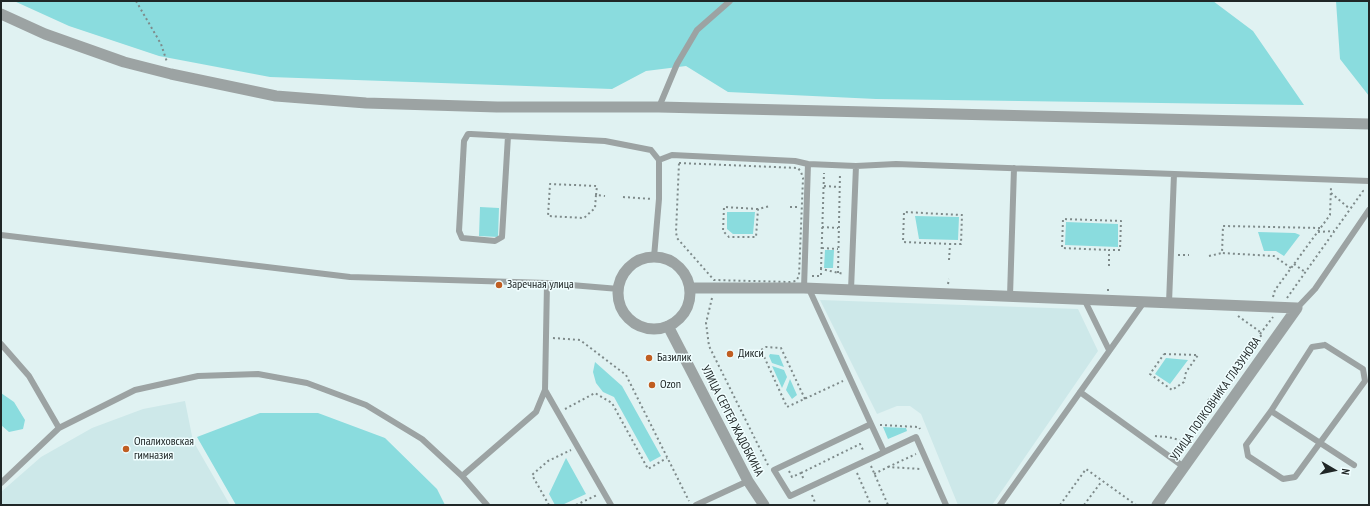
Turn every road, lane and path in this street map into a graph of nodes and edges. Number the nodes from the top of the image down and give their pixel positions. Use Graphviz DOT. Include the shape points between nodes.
graph roads {
  1 [pos="136,1"];
  2 [pos="730,1"];
  3 [pos="1,14"];
  4 [pos="171,74"];
  5 [pos="659,107"];
  6 [pos="1369,124"];
  7 [pos="508,136"];
  8 [pos="659,160"];
  9 [pos="808,164"];
  10 [pos="856,166"];
  11 [pos="1014,168"];
  12 [pos="805,172"];
  13 [pos="832,173"];
  14 [pos="855,174"];
  15 [pos="1174,174"];
  16 [pos="1369,181"];
  17 [pos="824,186"];
  18 [pos="1338,186"];
  19 [pos="840,187"];
  20 [pos="1359,187"];
  21 [pos="1331,193"];
  22 [pos="596,195"];
  23 [pos="605,196"];
  24 [pos="623,197"];
  25 [pos="659,199"];
  26 [pos="770,206"];
  27 [pos="790,207"];
  28 [pos="802,207"];
  29 [pos="758,209"];
  30 [pos="1350,209"];
  31 [pos="1369,210"];
  32 [pos="822,228"];
  33 [pos="838,228"];
  34 [pos="1320,228"];
  35 [pos="1334,231"];
  36 [pos="1318,232"];
  37 [pos="1,235"];
  38 [pos="950,244"];
  39 [pos="822,248"];
  40 [pos="838,249"];
  41 [pos="1110,250"];
  42 [pos="1222,253"];
  43 [pos="1189,255"];
  44 [pos="1208,256"];
  45 [pos="654,257"];
  46 [pos="949,260"];
  47 [pos="1177,262"];
  48 [pos="1294,264"];
  49 [pos="1109,266"];
  50 [pos="1292,268"];
  51 [pos="821,269"];
  52 [pos="1305,272"];
  53 [pos="709,273"];
  54 [pos="838,273"];
  55 [pos="802,276"];
  56 [pos="851,278"];
  57 [pos="547,283"];
  58 [pos="790,285"];
  59 [pos="690,288"];
  60 [pos="711,288"];
  61 [pos="806,288"];
  62 [pos="618,289"];
  63 [pos="851,290"];
  64 [pos="1101,292"];
  65 [pos="1115,292"];
  66 [pos="1010,296"];
  67 [pos="1084,299"];
  68 [pos="1144,302"];
  69 [pos="1169,303"];
  70 [pos="1283,303"];
  71 [pos="1229,305"];
  72 [pos="1297,308"];
  73 [pos="668,326"];
  74 [pos="1260,334"];
  75 [pos="546,338"];
  76 [pos="1,344"];
  77 [pos="1261,345"];
  78 [pos="1109,350"];
  79 [pos="846,380"];
  80 [pos="1184,382"];
  81 [pos="545,390"];
  82 [pos="1080,392"];
  83 [pos="805,399"];
  84 [pos="1208,399"];
  85 [pos="1213,411"];
  86 [pos="1271,411"];
  87 [pos="559,413"];
  88 [pos="867,414"];
  89 [pos="871,424"];
  90 [pos="59,428"];
  91 [pos="862,429"];
  92 [pos="922,434"];
  93 [pos="1153,436"];
  94 [pos="1190,442"];
  95 [pos="1321,443"];
  96 [pos="860,444"];
  97 [pos="578,447"];
  98 [pos="922,451"];
  99 [pos="884,452"];
  100 [pos="667,458"];
  101 [pos="870,465"];
  102 [pos="1354,465"];
  103 [pos="888,467"];
  104 [pos="1184,467"];
  105 [pos="784,469"];
  106 [pos="925,469"];
  107 [pos="856,472"];
  108 [pos="874,474"];
  109 [pos="462,476"];
  110 [pos="1102,480"];
  111 [pos="748,481"];
  112 [pos="1,483"];
  113 [pos="799,484"];
  114 [pos="604,492"];
  115 [pos="487,505"];
  116 [pos="549,505"];
  117 [pos="576,505"];
  118 [pos="612,505"];
  119 [pos="692,505"];
  120 [pos="696,505"];
  121 [pos="764,505"];
  122 [pos="871,505"];
  123 [pos="888,505"];
  124 [pos="946,505"];
  125 [pos="1000,505"];
  126 [pos="1060,505"];
  127 [pos="1084,505"];
  128 [pos="1136,505"];
  129 [pos="1157,505"];
  1 -- 4 [label="path" via="161,44"];
  2 -- 5 [label="lane" via="697,30 677,64"];
  3 -- 4 [label="street" via="45,34 124,62"];
  4 -- 5 [label="street" via="276,96 366,103 497,107"];
  5 -- 6 [label="street"];
  7 -- 7 [label="lane" via="471,134 464,137 459,232 462,238 495,241 502,237"];
  7 -- 8 [label="lane" via="605,141 651,150"];
  8 -- 9 [label="lane" via="672,155 796,161"];
  8 -- 25 [label="lane"];
  9 -- 10 [label="lane"];
  9 -- 12 [label="lane"];
  10 -- 11 [label="lane" via="896,164"];
  10 -- 14 [label="lane"];
  11 -- 15 [label="lane"];
  11 -- 66 [label="lane"];
  12 -- 28 [label="path"];
  12 -- 53 [label="path" via="798,168 679,164 677,238"];
  12 -- 55 [label="lane"];
  13 -- 17 [label="path" via="824,173"];
  14 -- 19 [label="path" via="840,173"];
  14 -- 56 [label="lane"];
  15 -- 16 [label="lane"];
  15 -- 69 [label="lane"];
  17 -- 19 [label="path"];
  17 -- 32 [label="path"];
  18 -- 21 [label="path" via="1331,186"];
  19 -- 33 [label="path"];
  20 -- 30 [label="path" via="1363,191"];
  21 -- 30 [label="path"];
  21 -- 34 [label="path" via="1330,215"];
  22 -- 22 [label="path" via="595,208 584,218 548,216 550,184 597,186"];
  22 -- 23 [label="path"];
  24 -- 25 [label="path"];
  25 -- 45 [label="lane"];
  26 -- 29 [label="path"];
  27 -- 28 [label="path"];
  28 -- 55 [label="path"];
  29 -- 29 [label="path" via="756,237 729,237 723,231 724,208"];
  30 -- 35 [label="path"];
  31 -- 72 [label="lane" via="1315,289"];
  32 -- 33 [label="path"];
  32 -- 39 [label="path"];
  33 -- 40 [label="path"];
  34 -- 36 [label="path"];
  34 -- 42 [label="path" via="1223,226"];
  35 -- 36 [label="path"];
  35 -- 52 [label="path"];
  36 -- 48 [label="path"];
  37 -- 57 [label="lane" via="350,277"];
  38 -- 38 [label="path" via="903,242 904,212 962,215 961,244"];
  38 -- 46 [label="path"];
  39 -- 40 [label="path"];
  39 -- 51 [label="path"];
  40 -- 54 [label="path"];
  41 -- 41 [label="path" via="1120,250 1121,221 1063,218 1062,248"];
  41 -- 49 [label="path"];
  42 -- 44 [label="path"];
  42 -- 50 [label="path" via="1274,256"];
  43 -- 47 [label="path" via="1178,255"];
  45 -- 59 [label="street" via="676,264"];
  45 -- 62 [label="street" via="632,265"];
  48 -- 50 [label="path"];
  48 -- 52 [label="path"];
  50 -- 70 [label="path" via="1275,290 1273,299"];
  51 -- 54 [label="path"];
  51 -- 55 [label="path" via="821,276"];
  52 -- 70 [label="path"];
  53 -- 58 [label="path" via="714,280"];
  53 -- 60 [label="path"];
  54 -- 56 [label="path"];
  55 -- 58 [label="path"];
  55 -- 61 [label="lane"];
  56 -- 63 [label="lane"];
  57 -- 62 [label="lane"];
  57 -- 75 [label="lane"];
  58 -- 60 [label="street"];
  58 -- 61 [label="street"];
  59 -- 60 [label="street"];
  59 -- 73 [label="street" via="685,310 677,321"];
  60 -- 105 [label="path" via="712,298 706,323 709,346 768,465 780,459"];
  61 -- 63 [label="street"];
  61 -- 88 [label="lane"];
  62 -- 73 [label="street" via="621,307 633,322 650,329"];
  63 -- 66 [label="street"];
  64 -- 65 [label="path"];
  66 -- 67 [label="street"];
  67 -- 68 [label="street"];
  67 -- 78 [label="lane"];
  68 -- 69 [label="street"];
  68 -- 78 [label="lane"];
  69 -- 71 [label="street"];
  70 -- 71 [label="street"];
  70 -- 72 [label="street"];
  70 -- 74 [label="path"];
  71 -- 74 [label="path" via="1237,316"];
  72 -- 104 [label="street, УЛИЦА ПОЛКОВНИКА ГЛАЗУНОВА"];
  73 -- 111 [label="street, УЛИЦА СЕРГЕЯ ЖАДОБКИНА"];
  74 -- 77 [label="path"];
  75 -- 81 [label="lane"];
  75 -- 100 [label="path" via="580,340 626,375"];
  76 -- 90 [label="lane" via="29,376"];
  78 -- 82 [label="lane"];
  79 -- 83 [label="path"];
  80 -- 80 [label="path" via="1172,390 1150,374 1164,354 1198,355 1186,372"];
  81 -- 87 [label="lane"];
  81 -- 109 [label="lane" via="536,412"];
  82 -- 104 [label="lane"];
  82 -- 125 [label="lane"];
  83 -- 83 [label="path" via="787,408 761,350 781,348"];
  84 -- 85 [label="path" via="1217,405"];
  86 -- 95 [label="lane"];
  86 -- 95 [label="lane" via="1246,445 1248,456 1284,479 1296,477"];
  86 -- 95 [label="lane" via="1312,347 1325,345 1363,369 1365,381"];
  87 -- 97 [label="lane"];
  87 -- 100 [label="path" via="595,393 612,403 648,469"];
  88 -- 89 [label="lane"];
  88 -- 92 [label="path" via="873,413 879,425 919,427"];
  89 -- 91 [label="lane"];
  89 -- 99 [label="lane"];
  90 -- 109 [label="lane" via="135,390 198,376 258,374 307,383 366,405 422,438"];
  90 -- 112 [label="lane"];
  91 -- 96 [label="path" via="863,434 857,438"];
  91 -- 105 [label="lane"];
  93 -- 94 [label="path"];
  95 -- 102 [label="lane"];
  97 -- 114 [label="lane"];
  97 -- 116 [label="path" via="548,461 532,475"];
  98 -- 99 [label="lane" via="916,437"];
  98 -- 103 [label="path"];
  98 -- 124 [label="lane"];
  99 -- 105 [label="lane" via="790,496 774,470"];
  100 -- 119 [label="path"];
  101 -- 108 [label="path"];
  103 -- 106 [label="path"];
  103 -- 108 [label="path"];
  104 -- 129 [label="street, УЛИЦА ПОЛКОВНИКА ГЛАЗУНОВА"];
  105 -- 113 [label="path" via="789,470 792,477 801,473 804,481"];
  107 -- 122 [label="path"];
  108 -- 123 [label="path"];
  109 -- 115 [label="lane"];
  110 -- 126 [label="path" via="1086,470"];
  110 -- 127 [label="path"];
  110 -- 128 [label="path"];
  111 -- 120 [label="lane"];
  111 -- 121 [label="street, УЛИЦА СЕРГЕЯ ЖАДОБКИНА"];
  114 -- 117 [label="path"];
  114 -- 118 [label="lane"];
}
